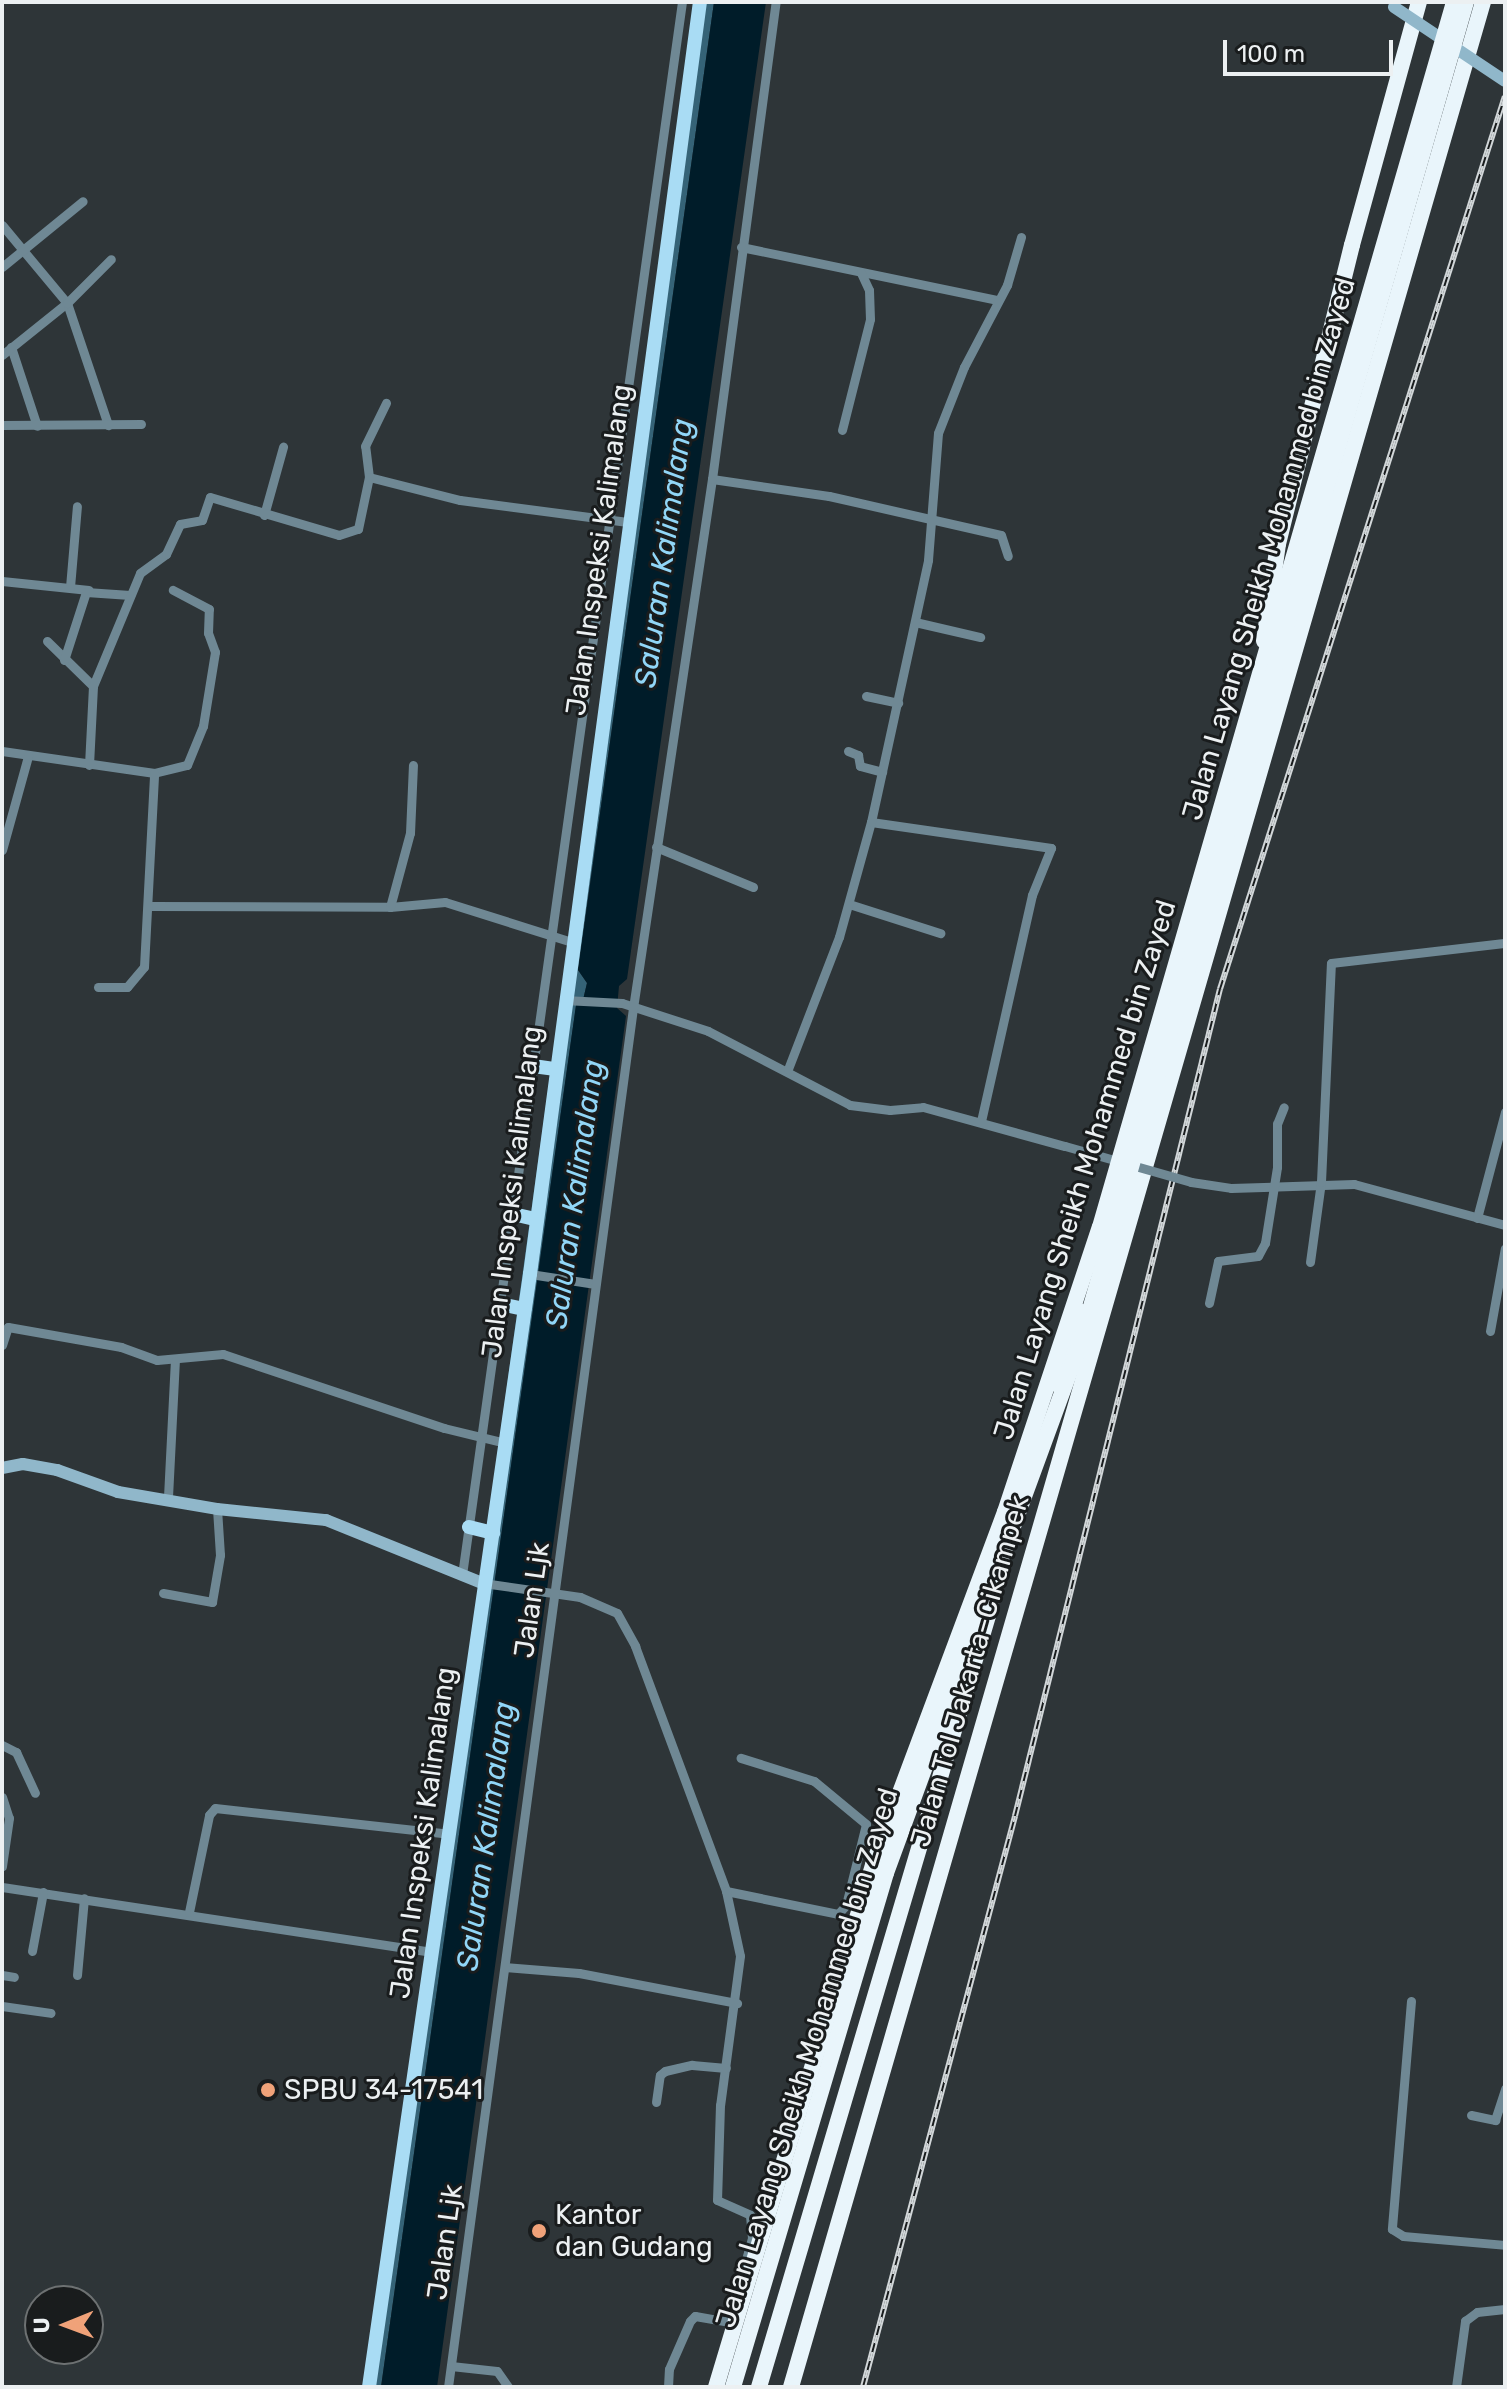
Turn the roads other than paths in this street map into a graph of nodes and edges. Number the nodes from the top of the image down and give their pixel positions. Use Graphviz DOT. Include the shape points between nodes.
graph roads {
  1 [pos="682,2"];
  2 [pos="700,2"];
  3 [pos="776,2"];
  4 [pos="1419,2"];
  5 [pos="1448,2"];
  6 [pos="1454,2"];
  7 [pos="1466,2"];
  8 [pos="1483,2"];
  9 [pos="1390,5"];
  10 [pos="1505,81"];
  11 [pos="83,201"];
  12 [pos="2,225"];
  13 [pos="1021,237"];
  14 [pos="741,247"];
  15 [pos="24,248"];
  16 [pos="111,259"];
  17 [pos="2,267"];
  18 [pos="861,273"];
  19 [pos="997,300"];
  20 [pos="67,303"];
  21 [pos="11,347"];
  22 [pos="2,355"];
  23 [pos="386,403"];
  24 [pos="141,424"];
  25 [pos="2,425"];
  26 [pos="108,425"];
  27 [pos="37,426"];
  28 [pos="842,430"];
  29 [pos="283,447"];
  30 [pos="369,477"];
  31 [pos="712,479"];
  32 [pos="77,506"];
  33 [pos="264,515"];
  34 [pos="931,518"];
  35 [pos="609,520"];
  36 [pos="628,522"];
  37 [pos="1008,556"];
  38 [pos="2,581"];
  39 [pos="70,587"];
  40 [pos="89,590"];
  41 [pos="173,590"];
  42 [pos="130,595"];
  43 [pos="915,622"];
  44 [pos="980,637"];
  45 [pos="47,641"];
  46 [pos="64,660"];
  47 [pos="1260,670"];
  48 [pos="93,686"];
  49 [pos="866,696"];
  50 [pos="898,703"];
  51 [pos="2,751"];
  52 [pos="848,751"];
  53 [pos="28,756"];
  54 [pos="89,765"];
  55 [pos="413,765"];
  56 [pos="882,772"];
  57 [pos="154,773"];
  58 [pos="871,822"];
  59 [pos="656,847"];
  60 [pos="2,850"];
  61 [pos="753,887"];
  62 [pos="849,904"];
  63 [pos="150,906"];
  64 [pos="390,907"];
  65 [pos="940,933"];
  66 [pos="551,934"];
  67 [pos="572,942"];
  68 [pos="1504,943"];
  69 [pos="98,987"];
  70 [pos="564,1000"];
  71 [pos="633,1008"];
  72 [pos="533,1066"];
  73 [pos="554,1069"];
  74 [pos="788,1069"];
  75 [pos="1284,1107"];
  76 [pos="1505,1112"];
  77 [pos="981,1122"];
  78 [pos="1321,1182"];
  79 [pos="1272,1186"];
  80 [pos="513,1214"];
  81 [pos="1477,1218"];
  82 [pos="535,1219"];
  83 [pos="1505,1225"];
  84 [pos="1505,1248"];
  85 [pos="1310,1262"];
  86 [pos="533,1274"];
  87 [pos="593,1283"];
  88 [pos="1209,1303"];
  89 [pos="500,1304"];
  90 [pos="524,1309"];
  91 [pos="1490,1331"];
  92 [pos="2,1345"];
  93 [pos="175,1361"];
  94 [pos="481,1437"];
  95 [pos="506,1443"];
  96 [pos="2,1468"];
  97 [pos="168,1497"];
  98 [pos="217,1509"];
  99 [pos="469,1527"];
  100 [pos="493,1533"];
  101 [pos="462,1575"];
  102 [pos="488,1584"];
  103 [pos="550,1591"];
  104 [pos="163,1593"];
  105 [pos="2,1745"];
  106 [pos="741,1758"];
  107 [pos="35,1793"];
  108 [pos="2,1797"];
  109 [pos="449,1834"];
  110 [pos="2,1866"];
  111 [pos="2,1887"];
  112 [pos="726,1891"];
  113 [pos="43,1892"];
  114 [pos="84,1898"];
  115 [pos="189,1912"];
  116 [pos="32,1951"];
  117 [pos="432,1952"];
  118 [pos="505,1967"];
  119 [pos="2,1975"];
  120 [pos="77,1975"];
  121 [pos="14,1977"];
  122 [pos="1411,2001"];
  123 [pos="737,2003"];
  124 [pos="2,2006"];
  125 [pos="51,2013"];
  126 [pos="726,2068"];
  127 [pos="1505,2089"];
  128 [pos="656,2102"];
  129 [pos="1471,2115"];
  130 [pos="1505,2245"];
  131 [pos="1505,2309"];
  132 [pos="451,2366"];
  133 [pos="369,2387"];
  134 [pos="448,2387"];
  135 [pos="508,2387"];
  136 [pos="668,2387"];
  137 [pos="716,2387"];
  138 [pos="733,2387"];
  139 [pos="759,2387"];
  140 [pos="791,2387"];
  141 [pos="1456,2387"];
  1 -- 35 [label="street, Jalan Inspeksi Kalimalang"];
  2 -- 36 [label="main road, Jalan Inspeksi Kalimalang"];
  3 -- 14 [label="street, Jalan Ljk"];
  4 -- 47 [label="highway" via="1278,544"];
  5 -- 47 [label="highway, Jalan Tol Jakarta–Cikampek"];
  6 -- 137 [label="highway, Jalan Layang Sheikh Mohammed bin Zayed, bridge" via="1096,1241 1005,1512 873,1865"];
  7 -- 138 [label="highway, Jalan Layang Sheikh Mohammed bin Zayed, bridge" via="1081,1341 886,1873"];
  8 -- 140 [label="highway, Jalan Tol Jakarta–Cikampek"];
  9 -- 10 [label="street, bridge"];
  11 -- 15 [label="street"];
  12 -- 15 [label="street"];
  13 -- 19 [label="street"];
  14 -- 18 [label="street"];
  14 -- 31 [label="street, Jalan Ljk"];
  15 -- 17 [label="street"];
  15 -- 20 [label="street"];
  16 -- 20 [label="street"];
  18 -- 19 [label="street"];
  18 -- 28 [label="street" via="869,290 870,319"];
  19 -- 34 [label="street" via="938,433"];
  20 -- 21 [label="street"];
  20 -- 26 [label="street"];
  21 -- 22 [label="street"];
  21 -- 27 [label="street"];
  23 -- 30 [label="street" via="365,446"];
  24 -- 26 [label="street"];
  25 -- 27 [label="street"];
  26 -- 27 [label="street"];
  29 -- 33 [label="street"];
  30 -- 33 [label="street" via="355,531 325,533"];
  30 -- 35 [label="street" via="460,500"];
  31 -- 34 [label="street"];
  31 -- 59 [label="street, Jalan Ljk"];
  32 -- 39 [label="street"];
  33 -- 42 [label="street" via="210,497 202,520 180,524 166,554 140,573"];
  34 -- 37 [label="street" via="1001,535"];
  34 -- 43 [label="street"];
  35 -- 36 [label="street"];
  35 -- 66 [label="street, Jalan Inspeksi Kalimalang"];
  36 -- 67 [label="main road, Jalan Inspeksi Kalimalang"];
  38 -- 39 [label="street"];
  39 -- 40 [label="street"];
  40 -- 42 [label="street"];
  40 -- 46 [label="street"];
  41 -- 57 [label="street" via="209,609 215,661 192,757 181,769"];
  42 -- 48 [label="street" via="123,625"];
  43 -- 44 [label="street"];
  43 -- 50 [label="street"];
  45 -- 46 [label="street"];
  46 -- 48 [label="street"];
  47 -- 139 [label="highway, Jalan Tol Jakarta–Cikampek" via="1090,1276"];
  48 -- 54 [label="street"];
  49 -- 50 [label="street"];
  50 -- 56 [label="street"];
  51 -- 53 [label="street"];
  52 -- 56 [label="street" via="858,755 860,766"];
  53 -- 54 [label="street"];
  53 -- 60 [label="street"];
  54 -- 57 [label="street"];
  55 -- 64 [label="street" via="410,833"];
  56 -- 58 [label="street"];
  57 -- 63 [label="street"];
  58 -- 62 [label="street"];
  58 -- 77 [label="street" via="1051,848 1032,895"];
  59 -- 61 [label="street"];
  59 -- 71 [label="street, Jalan Ljk"];
  62 -- 65 [label="street"];
  62 -- 74 [label="street"];
  63 -- 64 [label="street"];
  63 -- 69 [label="street" via="139,978 127,987"];
  64 -- 66 [label="street" via="464,904"];
  66 -- 67 [label="street"];
  66 -- 72 [label="street, Jalan Inspeksi Kalimalang"];
  67 -- 70 [label="main road, Jalan Inspeksi Kalimalang"];
  68 -- 78 [label="street" via="1331,963"];
  70 -- 71 [label="street"];
  70 -- 73 [label="main road, Jalan Inspeksi Kalimalang"];
  71 -- 74 [label="street" via="708,1031"];
  71 -- 87 [label="street, Jalan Ljk"];
  72 -- 73 [label="main road"];
  72 -- 80 [label="street, Jalan Inspeksi Kalimalang"];
  73 -- 82 [label="main road, Jalan Inspeksi Kalimalang"];
  74 -- 77 [label="street" via="850,1105 923,1107"];
  75 -- 79 [label="street" via="1277,1124"];
  76 -- 81 [label="street"];
  77 -- 79 [label="street, bridge" via="1213,1187"];
  78 -- 79 [label="street"];
  78 -- 81 [label="street" via="1354,1184"];
  78 -- 85 [label="street"];
  79 -- 88 [label="street" via="1265,1243 1258,1256 1218,1261"];
  80 -- 82 [label="main road"];
  80 -- 89 [label="street, Jalan Inspeksi Kalimalang"];
  81 -- 83 [label="street"];
  82 -- 86 [label="main road, Jalan Inspeksi Kalimalang"];
  84 -- 91 [label="street"];
  86 -- 87 [label="street"];
  86 -- 90 [label="main road, Jalan Inspeksi Kalimalang"];
  87 -- 103 [label="street, Jalan Ljk"];
  89 -- 90 [label="main road"];
  89 -- 94 [label="street, Jalan Inspeksi Kalimalang"];
  90 -- 95 [label="main road, Jalan Inspeksi Kalimalang"];
  92 -- 93 [label="street" via="8,1327"];
  93 -- 94 [label="street" via="223,1354"];
  93 -- 97 [label="street"];
  94 -- 95 [label="street"];
  94 -- 99 [label="street, Jalan Inspeksi Kalimalang"];
  95 -- 100 [label="main road, Jalan Inspeksi Kalimalang"];
  96 -- 97 [label="street" via="23,1464 57,1470 103,1489"];
  97 -- 98 [label="street"];
  98 -- 101 [label="street" via="326,1520"];
  98 -- 104 [label="street" via="220,1555 212,1602"];
  99 -- 100 [label="main road"];
  99 -- 101 [label="street, Jalan Inspeksi Kalimalang"];
  100 -- 102 [label="main road, Jalan Inspeksi Kalimalang"];
  101 -- 102 [label="street"];
  102 -- 103 [label="street"];
  102 -- 109 [label="main road, Jalan Inspeksi Kalimalang"];
  103 -- 112 [label="street" via="603,1605 626,1627"];
  103 -- 118 [label="street, Jalan Ljk"];
  105 -- 107 [label="street" via="16,1752"];
  106 -- 112 [label="street" via="814,1781 866,1824 846,1905 838,1914"];
  108 -- 110 [label="street" via="9,1818"];
  109 -- 115 [label="street" via="215,1808 209,1815"];
  109 -- 117 [label="main road, Jalan Inspeksi Kalimalang"];
  111 -- 113 [label="street"];
  112 -- 123 [label="street" via="738,1928"];
  113 -- 114 [label="street"];
  113 -- 116 [label="street"];
  114 -- 115 [label="street"];
  114 -- 120 [label="street"];
  115 -- 117 [label="street"];
  117 -- 133 [label="main road, Jalan Inspeksi Kalimalang"];
  118 -- 123 [label="street" via="579,1973"];
  118 -- 132 [label="street, Jalan Ljk"];
  119 -- 121 [label="street"];
  122 -- 130 [label="street" via="1392,2229 1403,2236"];
  123 -- 126 [label="street"];
  124 -- 125 [label="street"];
  126 -- 128 [label="street" via="692,2065 665,2071"];
  126 -- 136 [label="street" via="717,2200 750,2215 752,2238 728,2322 695,2316 690,2321 669,2369"];
  127 -- 129 [label="street" via="1495,2120"];
  131 -- 141 [label="street" via="1477,2312 1465,2321"];
  132 -- 134 [label="street, Jalan Ljk"];
  132 -- 135 [label="street" via="497,2371"];
}
